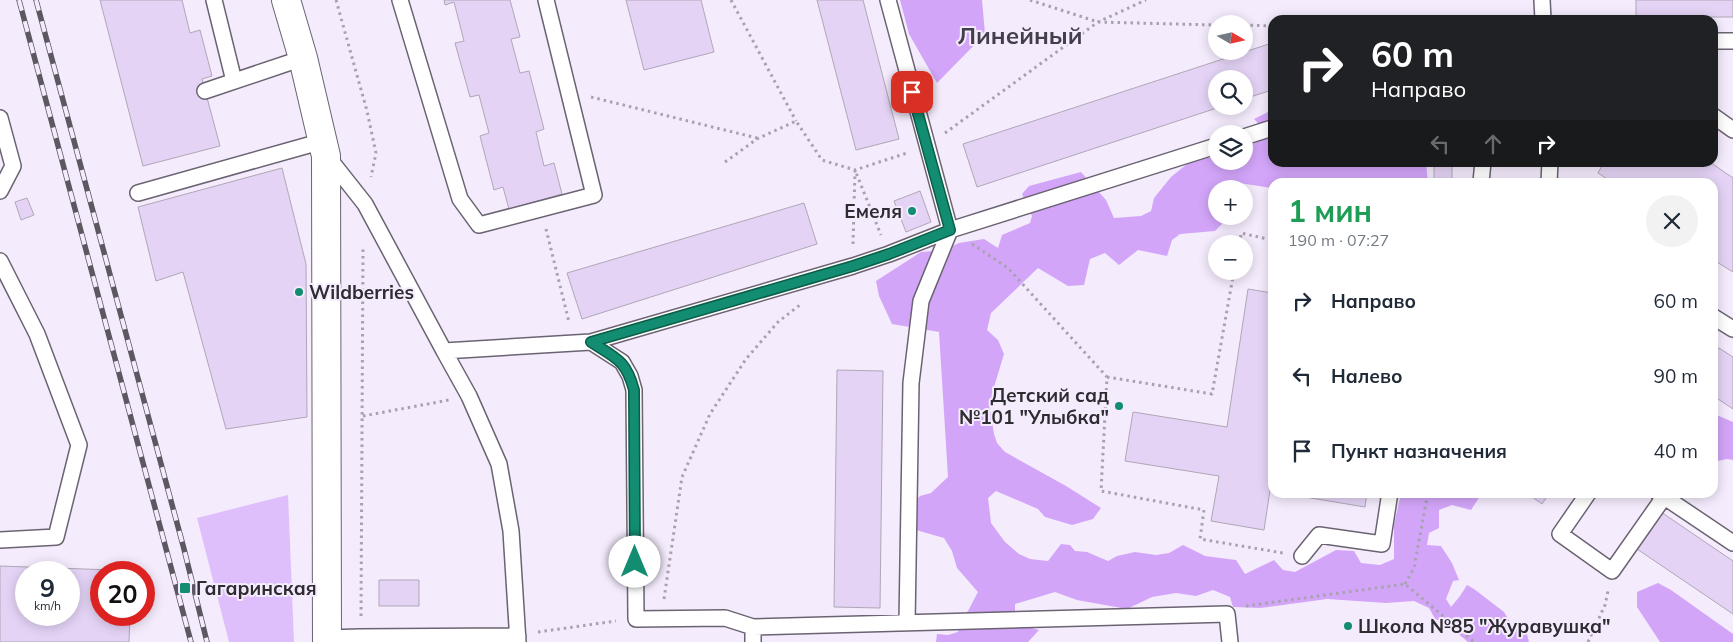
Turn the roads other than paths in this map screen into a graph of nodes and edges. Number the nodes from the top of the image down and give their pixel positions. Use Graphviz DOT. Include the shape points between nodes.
graph roads {
  1 [pos="214,0"];
  2 [pos="286,0"];
  3 [pos="400,0"];
  4 [pos="546,0"];
  5 [pos="888,0"];
  6 [pos="1542,0"];
  7 [pos="1543,15"];
  8 [pos="1718,41"];
  9 [pos="1733,41"];
  10 [pos="303,58"];
  11 [pos="234,81"];
  12 [pos="205,91"];
  13 [pos="0,118"];
  14 [pos="1718,120"];
  15 [pos="1268,129"];
  16 [pos="1733,130"];
  17 [pos="1253,134"];
  18 [pos="324,148"];
  19 [pos="1208,149"];
  20 [pos="0,191"];
  21 [pos="138,193"];
  22 [pos="950,230"];
  23 [pos="0,261"];
  24 [pos="1718,320"];
  25 [pos="1733,329"];
  26 [pos="591,342"];
  27 [pos="444,351"];
  28 [pos="1389,498"];
  29 [pos="1585,498"];
  30 [pos="1658,498"];
  31 [pos="1665,498"];
  32 [pos="0,540"];
  33 [pos="1733,543"];
  34 [pos="1302,556"];
  35 [pos="907,623"];
  36 [pos="753,635"];
  37 [pos="518,639"];
  38 [pos="326,640"];
  39 [pos="1230,642"];
  1 -- 11 [label="lane"];
  2 -- 10 [label="street"];
  3 -- 4 [label="lane" via="460,199 479,225 594,195"];
  5 -- 22 [label="lane"];
  6 -- 7 [label="lane"];
  8 -- 9 [label="lane"];
  10 -- 11 [label="lane"];
  10 -- 18 [label="street"];
  11 -- 12 [label="lane"];
  13 -- 20 [label="lane" via="13,166"];
  14 -- 16 [label="lane"];
  15 -- 17 [label="lane"];
  18 -- 21 [label="lane"];
  18 -- 27 [label="lane" via="365,204"];
  18 -- 38 [label="street"];
  19 -- 22 [label="lane"];
  22 -- 26 [label="lane" via="853,266"];
  22 -- 35 [label="lane" via="921,301 911,383"];
  23 -- 32 [label="lane" via="37,334 79,444 56,537"];
  24 -- 25 [label="lane"];
  26 -- 27 [label="lane"];
  26 -- 36 [label="lane" via="622,362 634,390 636,619 725,618"];
  27 -- 37 [label="lane" via="500,464 511,531"];
  28 -- 34 [label="lane" via="1382,544 1320,534"];
  29 -- 30 [label="lane" via="1560,534 1612,571"];
  31 -- 33 [label="lane"];
  35 -- 36 [label="lane"];
  35 -- 39 [label="lane" via="1226,614"];
  37 -- 38 [label="lane" via="360,637"];
}
